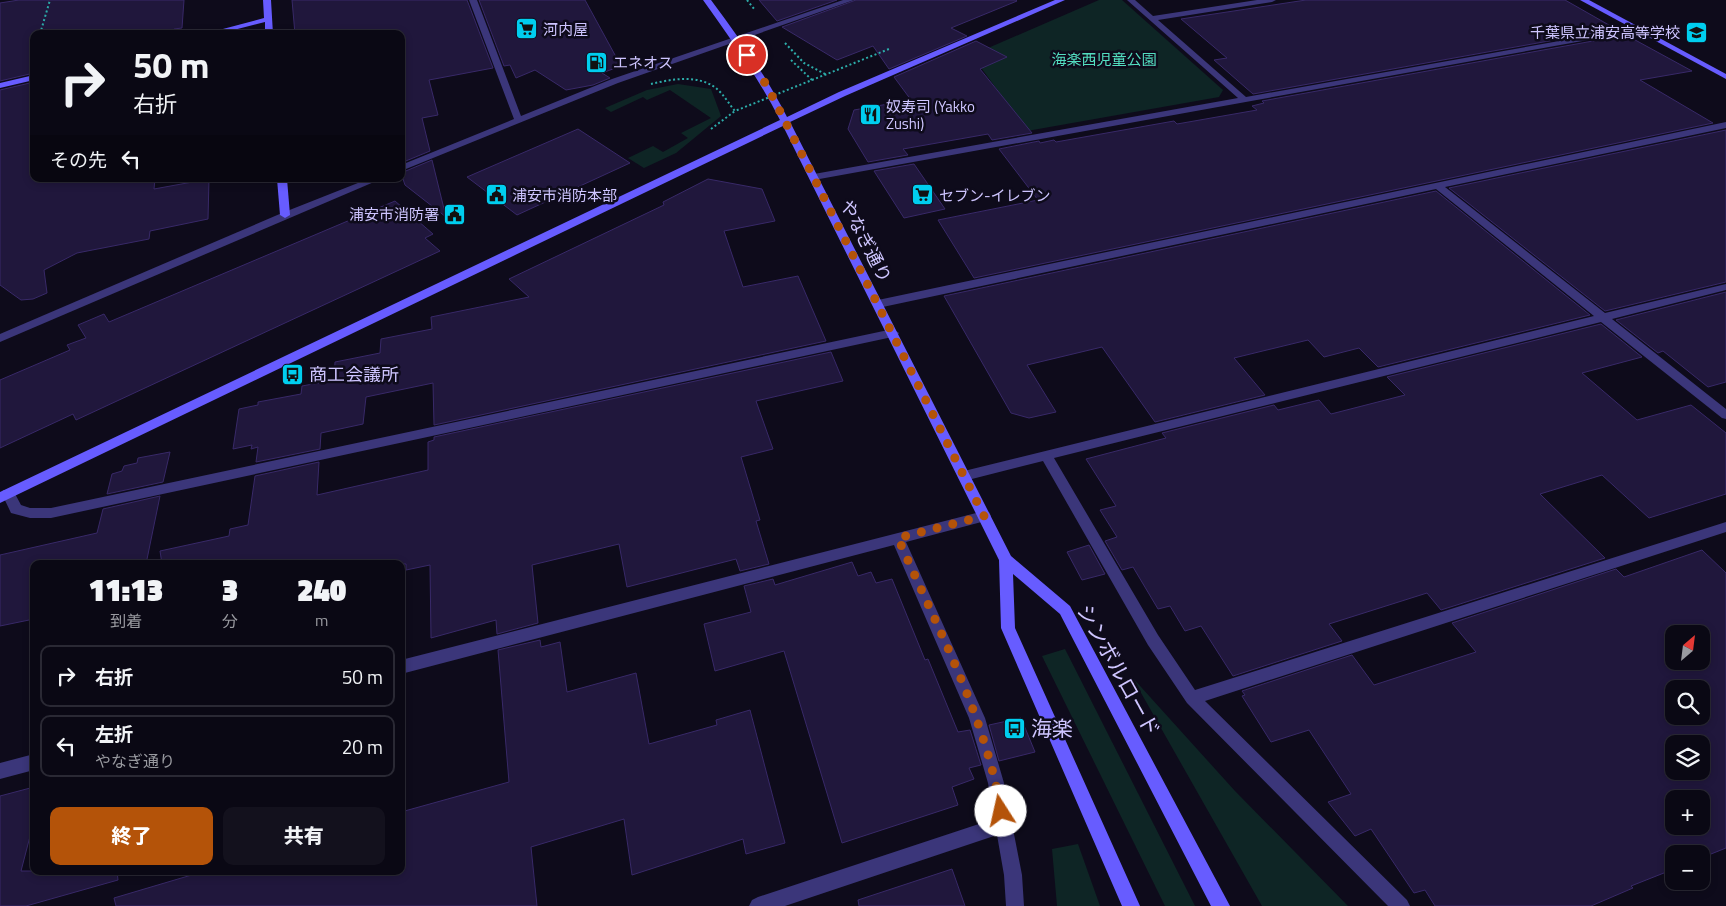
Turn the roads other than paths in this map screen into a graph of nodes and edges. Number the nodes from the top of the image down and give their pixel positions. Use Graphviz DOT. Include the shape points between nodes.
graph roads {
  1 [pos="267,0"];
  2 [pos="473,0"];
  3 [pos="707,0"];
  4 [pos="850,0"];
  5 [pos="1062,0"];
  6 [pos="1131,0"];
  7 [pos="1272,0"];
  8 [pos="1584,0"];
  9 [pos="1153,18"];
  10 [pos="268,19"];
  11 [pos="1638,29"];
  12 [pos="224,30"];
  13 [pos="269,30"];
  14 [pos="737,40"];
  15 [pos="1726,76"];
  16 [pos="30,78"];
  17 [pos="0,86"];
  18 [pos="1244,100"];
  19 [pos="519,121"];
  20 [pos="785,121"];
  21 [pos="1726,126"];
  22 [pos="405,166"];
  23 [pos="814,178"];
  24 [pos="282,182"];
  25 [pos="368,182"];
  26 [pos="1438,186"];
  27 [pos="285,215"];
  28 [pos="1726,287"];
  29 [pos="878,304"];
  30 [pos="1602,317"];
  31 [pos="893,334"];
  32 [pos="0,338"];
  33 [pos="1726,415"];
  34 [pos="1046,456"];
  35 [pos="964,476"];
  36 [pos="4,496"];
  37 [pos="984,516"];
  38 [pos="1726,527"];
  39 [pos="898,538"];
  40 [pos="1006,560"];
  41 [pos="405,666"];
  42 [pos="1192,698"];
  43 [pos="30,763"];
  44 [pos="0,771"];
  45 [pos="1004,825"];
  46 [pos="758,906"];
  47 [pos="1015,906"];
  48 [pos="1131,906"];
  49 [pos="1221,906"];
  50 [pos="1401,906"];
  1 -- 10 [label="street"];
  2 -- 19 [label="street"];
  3 -- 14 [label="street, やなぎ通り"];
  4 -- 14 [label="street"];
  5 -- 20 [label="street"];
  6 -- 9 [label="street"];
  7 -- 9 [label="street"];
  8 -- 11 [label="street"];
  9 -- 18 [label="street"];
  10 -- 12 [label="street"];
  10 -- 13 [label="street"];
  11 -- 15 [label="street"];
  11 -- 18 [label="street"];
  14 -- 19 [label="street" via="615,81"];
  14 -- 20 [label="street, やなぎ通り"];
  16 -- 17 [label="street"];
  18 -- 23 [label="street"];
  19 -- 22 [label="street"];
  20 -- 23 [label="street, やなぎ通り"];
  20 -- 36 [label="street"];
  21 -- 26 [label="street"];
  23 -- 29 [label="street, やなぎ通り"];
  24 -- 27 [label="street"];
  25 -- 27 [label="street"];
  26 -- 29 [label="street"];
  26 -- 30 [label="street"];
  27 -- 32 [label="street"];
  28 -- 30 [label="street"];
  29 -- 31 [label="street, やなぎ通り"];
  30 -- 33 [label="street"];
  30 -- 34 [label="street"];
  31 -- 35 [label="street, やなぎ通り"];
  31 -- 36 [label="street" via="52,513 16,509"];
  34 -- 35 [label="street"];
  34 -- 42 [label="street" via="1153,640"];
  35 -- 37 [label="street, やなぎ通り"];
  37 -- 39 [label="street"];
  37 -- 40 [label="street, やなぎ通り"];
  38 -- 42 [label="street"];
  39 -- 41 [label="street"];
  39 -- 45 [label="street" via="977,718 996,783"];
  40 -- 48 [label="street" via="1008,628"];
  40 -- 49 [label="street, シンボルロード" via="1065,610"];
  42 -- 50 [label="street"];
  43 -- 44 [label="street"];
  45 -- 46 [label="street"];
  45 -- 47 [label="street"];
}
